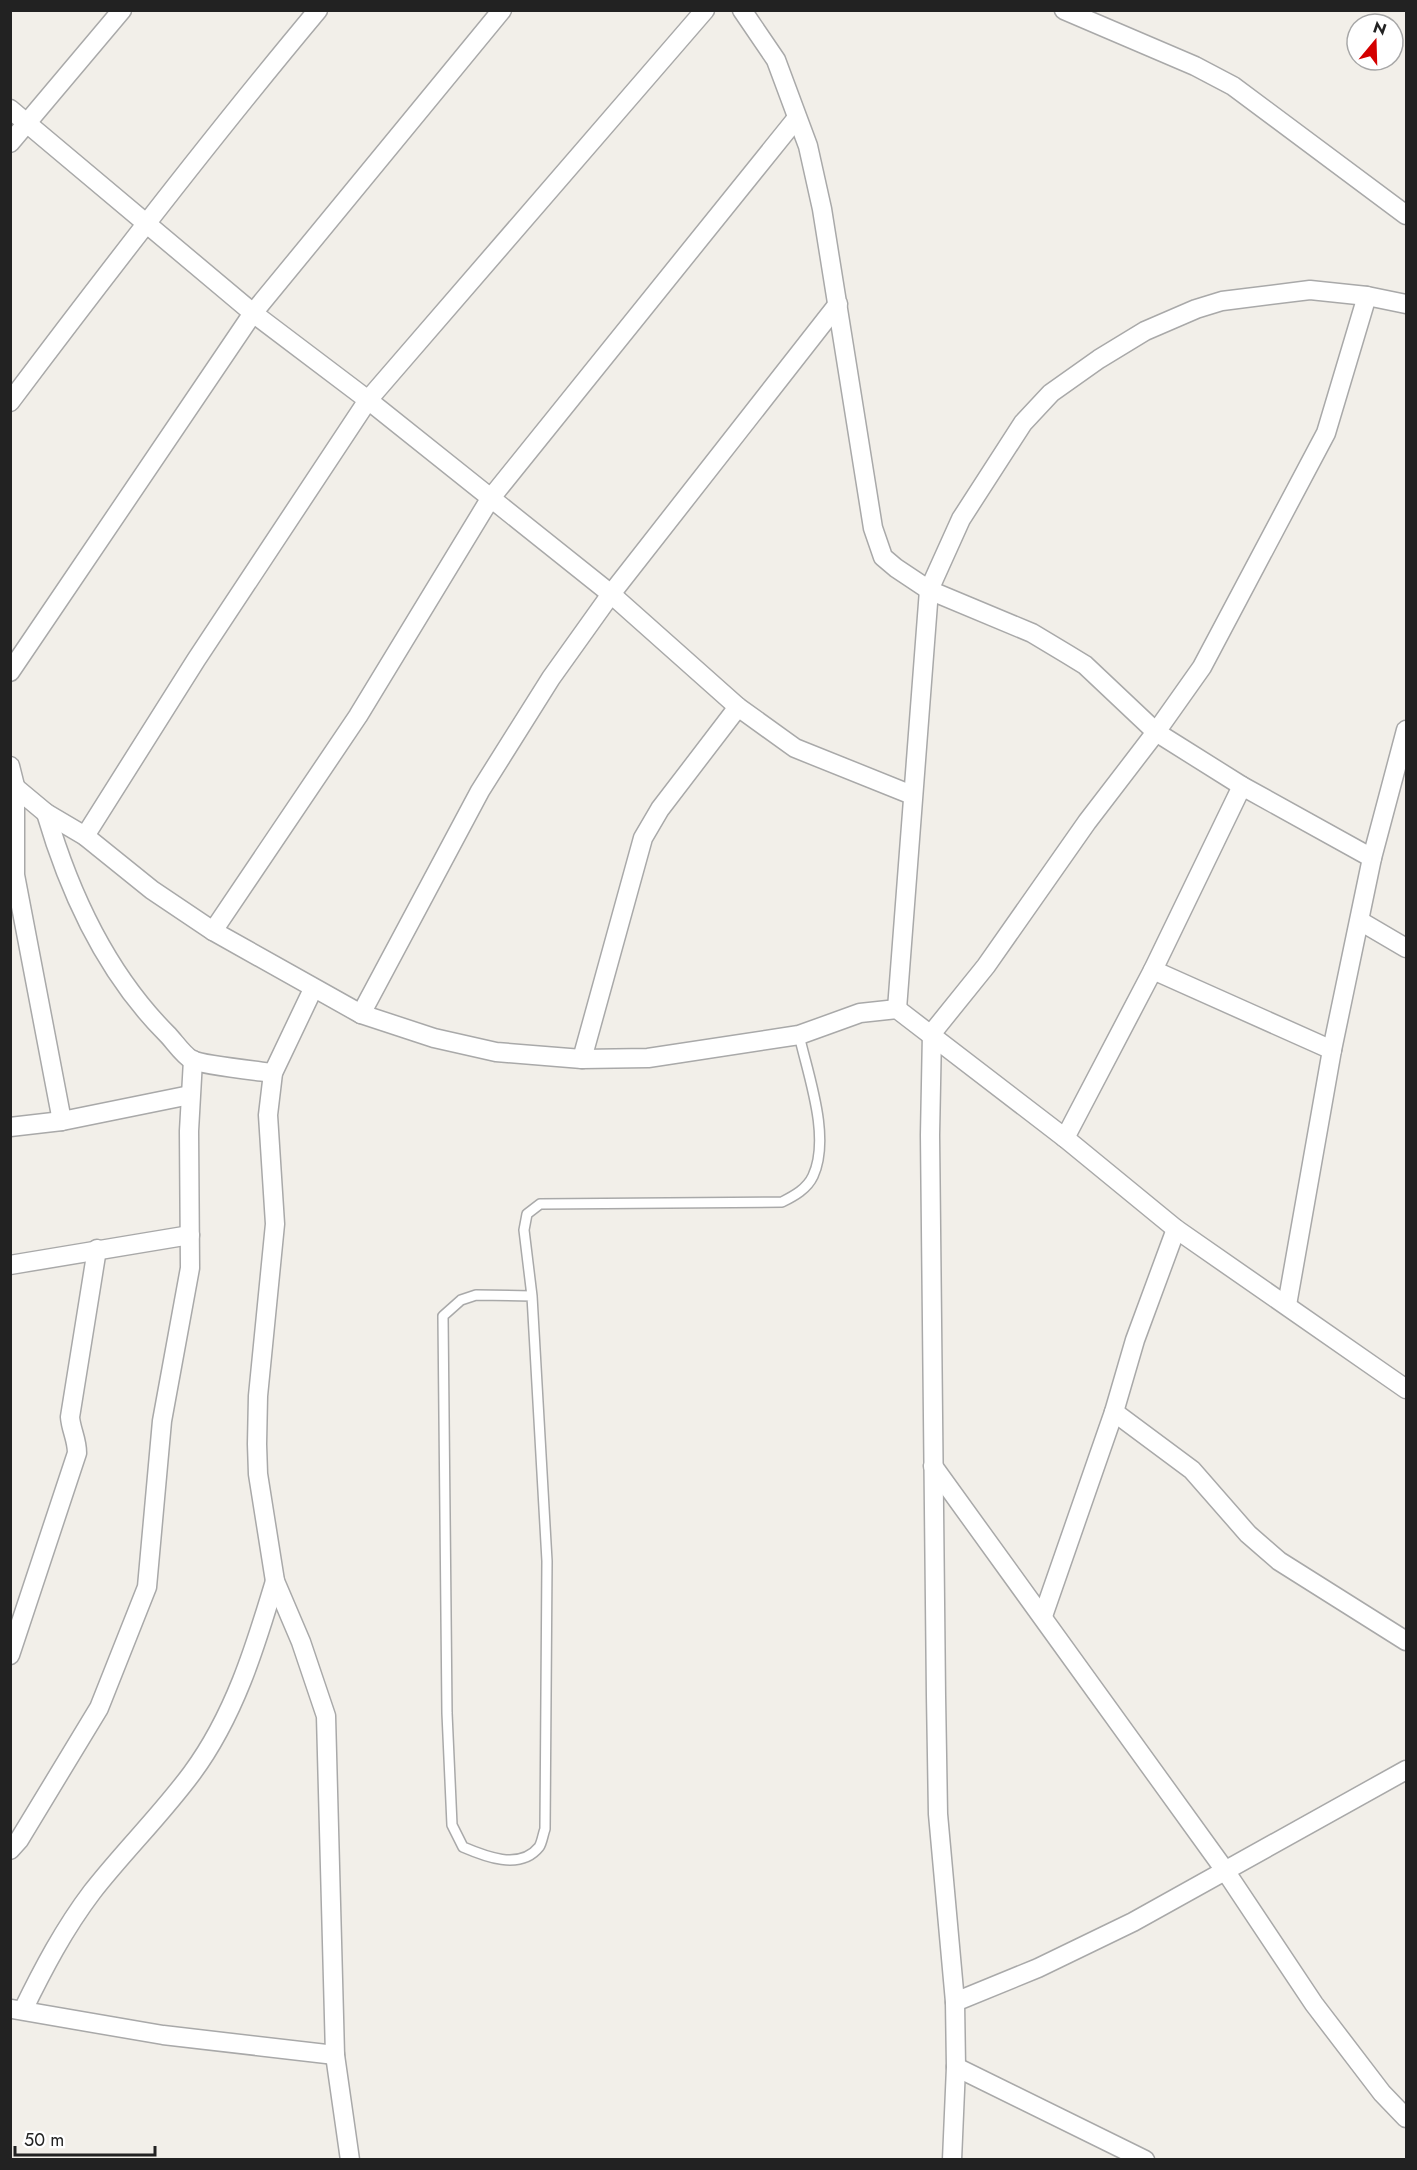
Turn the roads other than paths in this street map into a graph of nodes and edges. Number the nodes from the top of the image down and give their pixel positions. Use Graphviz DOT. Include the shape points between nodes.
graph roads {
  1 [pos="122,10"];
  2 [pos="318,10"];
  3 [pos="502,10"];
  4 [pos="705,10"];
  5 [pos="742,10"];
  6 [pos="1064,10"];
  7 [pos="10,109"];
  8 [pos="796,119"];
  9 [pos="26,121"];
  10 [pos="10,143"];
  11 [pos="1407,215"];
  12 [pos="145,222"];
  13 [pos="1367,296"];
  14 [pos="838,304"];
  15 [pos="1407,304"];
  16 [pos="253,313"];
  17 [pos="369,400"];
  18 [pos="10,402"];
  19 [pos="490,499"];
  20 [pos="929,590"];
  21 [pos="611,594"];
  22 [pos="10,672"];
  23 [pos="738,707"];
  24 [pos="1407,730"];
  25 [pos="1156,732"];
  26 [pos="10,766"];
  27 [pos="13,785"];
  28 [pos="1242,786"];
  29 [pos="912,795"];
  30 [pos="46,813"];
  31 [pos="85,836"];
  32 [pos="1372,858"];
  33 [pos="1359,921"];
  34 [pos="213,931"];
  35 [pos="1407,948"];
  36 [pos="1153,970"];
  37 [pos="313,989"];
  38 [pos="897,1009"];
  39 [pos="361,1014"];
  40 [pos="932,1034"];
  41 [pos="799,1035"];
  42 [pos="1332,1050"];
  43 [pos="582,1059"];
  44 [pos="193,1060"];
  45 [pos="273,1073"];
  46 [pos="190,1095"];
  47 [pos="62,1121"];
  48 [pos="10,1127"];
  49 [pos="1065,1138"];
  50 [pos="1176,1229"];
  51 [pos="190,1235"];
  52 [pos="97,1249"];
  53 [pos="10,1265"];
  54 [pos="532,1296"];
  55 [pos="1287,1305"];
  56 [pos="1407,1389"];
  57 [pos="1114,1412"];
  58 [pos="933,1466"];
  59 [pos="275,1581"];
  60 [pos="1043,1616"];
  61 [pos="1407,1641"];
  62 [pos="10,1655"];
  63 [pos="1407,1770"];
  64 [pos="10,1850"];
  65 [pos="1224,1869"];
  66 [pos="955,2002"];
  67 [pos="16,2010"];
  68 [pos="335,2055"];
  69 [pos="956,2067"];
  70 [pos="1407,2118"];
  71 [pos="350,2160"];
  72 [pos="952,2160"];
  73 [pos="1145,2160"];
  1 -- 9 [label="street"];
  2 -- 12 [label="street"];
  3 -- 16 [label="street"];
  4 -- 17 [label="street"];
  5 -- 8 [label="street" via="776,60"];
  6 -- 11 [label="street" via="1233,86"];
  7 -- 9 [label="street"];
  8 -- 14 [label="street" via="808,146"];
  8 -- 19 [label="street"];
  9 -- 10 [label="street"];
  9 -- 12 [label="street"];
  12 -- 16 [label="street"];
  12 -- 18 [label="street"];
  13 -- 15 [label="street"];
  13 -- 20 [label="street" via="1310,290 1222,302 1145,332 1099,359 1051,393 1023,423 961,519"];
  13 -- 25 [label="street" via="1316,455 1202,667"];
  14 -- 20 [label="street" via="877,545 883,557"];
  14 -- 21 [label="street"];
  16 -- 17 [label="street"];
  16 -- 22 [label="street"];
  17 -- 19 [label="street"];
  17 -- 31 [label="street" via="196,660"];
  19 -- 21 [label="street"];
  19 -- 34 [label="street" via="358,716"];
  20 -- 25 [label="street" via="1032,633 1085,665"];
  20 -- 29 [label="street"];
  21 -- 23 [label="street"];
  21 -- 39 [label="street" via="550,678 480,791"];
  23 -- 29 [label="street" via="795,748"];
  23 -- 43 [label="street" via="660,808 643,838"];
  24 -- 32 [label="street"];
  25 -- 28 [label="street"];
  25 -- 40 [label="street"];
  26 -- 27 [label="street"];
  27 -- 30 [label="street"];
  27 -- 47 [label="street" via="15,875"];
  28 -- 32 [label="street"];
  28 -- 36 [label="street"];
  29 -- 38 [label="street"];
  30 -- 31 [label="street"];
  30 -- 44 [label="street" via="67,878 104,954 140,1007"];
  31 -- 34 [label="street" via="152,890"];
  32 -- 33 [label="street"];
  33 -- 35 [label="street"];
  33 -- 42 [label="street"];
  34 -- 37 [label="street"];
  36 -- 42 [label="street"];
  36 -- 49 [label="street"];
  37 -- 39 [label="street"];
  37 -- 45 [label="street"];
  38 -- 40 [label="street"];
  38 -- 41 [label="street" via="860,1013"];
  39 -- 43 [label="street" via="434,1038 496,1052"];
  40 -- 49 [label="street"];
  40 -- 58 [label="street"];
  41 -- 43 [label="street" via="648,1058"];
  41 -- 54 [label="lane" via="820,1133 813,1177 800,1193 782,1202 540,1204 526,1214 524,1230"];
  42 -- 55 [label="street"];
  44 -- 45 [label="street"];
  44 -- 46 [label="street"];
  45 -- 59 [label="street" via="268,1115 275,1224 257,1444"];
  46 -- 47 [label="street"];
  46 -- 51 [label="street"];
  47 -- 48 [label="street"];
  49 -- 50 [label="street"];
  50 -- 55 [label="street"];
  50 -- 57 [label="street" via="1135,1340"];
  51 -- 52 [label="street"];
  51 -- 64 [label="street" via="188,1287 162,1421 145,1593 99,1707"];
  52 -- 53 [label="street"];
  52 -- 62 [label="street" via="69,1417 77,1440 76,1453"];
  54 -- 54 [label="lane" via="547,1561 545,1829 539,1847 524,1858 494,1860 463,1847 452,1825 447,1713 443,1316 461,1300 476,1295"];
  55 -- 56 [label="street"];
  57 -- 60 [label="street"];
  57 -- 61 [label="street" via="1192,1470 1248,1534 1280,1561"];
  58 -- 60 [label="street"];
  58 -- 66 [label="street" via="938,1814"];
  59 -- 67 [label="street" via="247,1672 193,1772 79,1910"];
  59 -- 68 [label="street" via="326,1716"];
  60 -- 65 [label="street"];
  63 -- 65 [label="street"];
  65 -- 66 [label="street" via="1133,1922 1038,1968"];
  65 -- 70 [label="street" via="1314,2004 1382,2093"];
  66 -- 69 [label="street"];
  67 -- 68 [label="street" via="163,2035"];
  68 -- 71 [label="street"];
  69 -- 72 [label="street"];
  69 -- 73 [label="street"];
}
